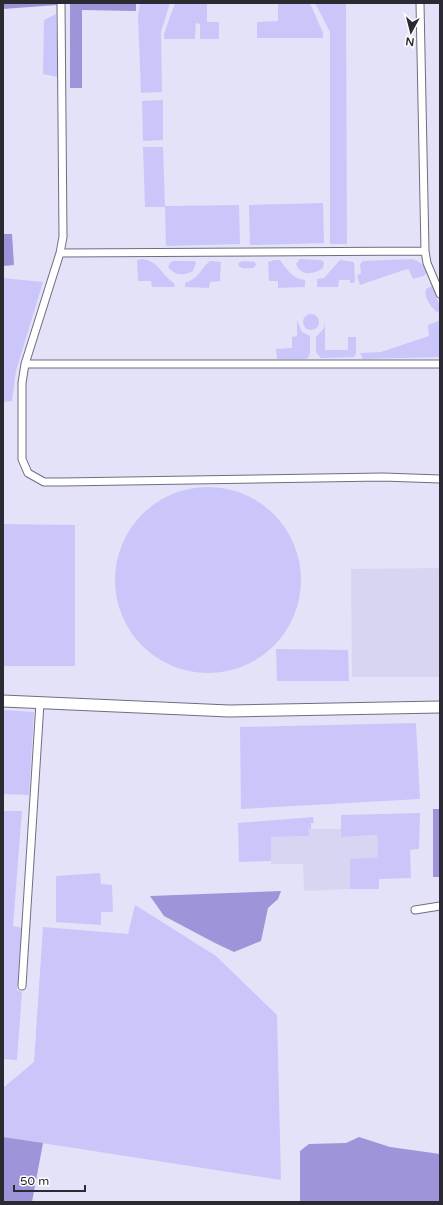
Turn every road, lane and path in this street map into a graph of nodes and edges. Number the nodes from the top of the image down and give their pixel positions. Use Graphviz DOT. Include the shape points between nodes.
graph roads {
  1 [pos="61,3"];
  2 [pos="420,3"];
  3 [pos="425,251"];
  4 [pos="60,253"];
  5 [pos="440,294"];
  6 [pos="25,364"];
  7 [pos="440,364"];
  8 [pos="440,479"];
  9 [pos="3,701"];
  10 [pos="40,703"];
  11 [pos="440,707"];
  12 [pos="440,906"];
  13 [pos="415,910"];
  14 [pos="22,986"];
  1 -- 4 [label="street" via="63,237"];
  2 -- 3 [label="street"];
  3 -- 4 [label="street"];
  3 -- 5 [label="street" via="427,263"];
  4 -- 6 [label="street"];
  6 -- 7 [label="street"];
  6 -- 8 [label="street" via="22,382 22,459 28,473 44,482 383,477"];
  9 -- 10 [label="street"];
  10 -- 11 [label="street" via="228,711"];
  10 -- 14 [label="street"];
  12 -- 13 [label="street"];
}
